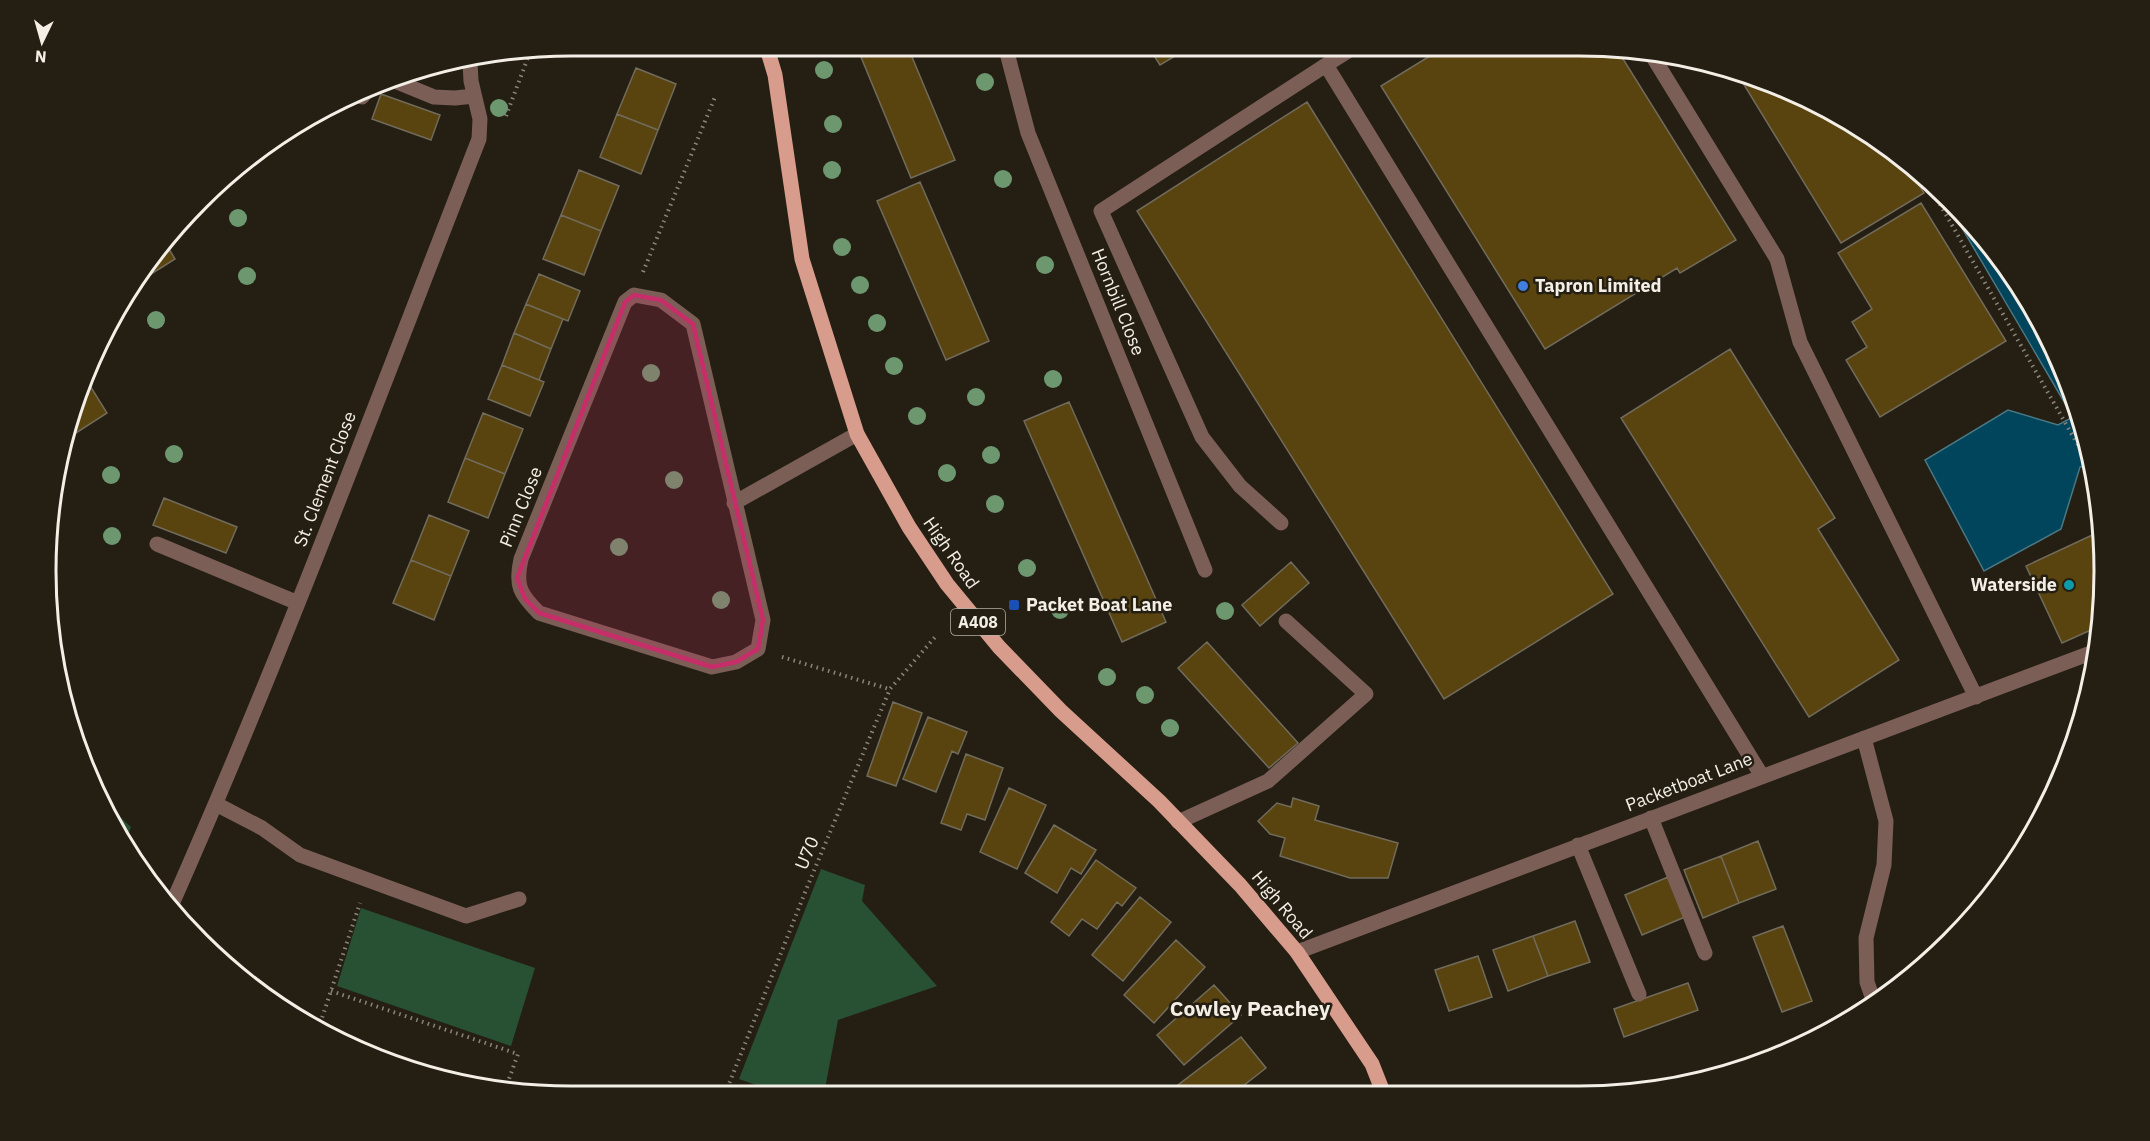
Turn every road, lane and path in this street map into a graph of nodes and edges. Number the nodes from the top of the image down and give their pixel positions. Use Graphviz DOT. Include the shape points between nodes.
graph roads {
  1 [pos="769,56"];
  2 [pos="1008,56"];
  3 [pos="1339,56"];
  4 [pos="528,58"];
  5 [pos="1656,61"];
  6 [pos="1326,64"];
  7 [pos="470,65"];
  8 [pos="402,84"];
  9 [pos="474,96"];
  10 [pos="716,97"];
  11 [pos="479,139"];
  12 [pos="1938,200"];
  13 [pos="634,295"];
  14 [pos="857,434"];
  15 [pos="2080,449"];
  16 [pos="734,503"];
  17 [pos="1281,523"];
  18 [pos="157,544"];
  19 [pos="1206,570"];
  20 [pos="298,603"];
  21 [pos="1286,621"];
  22 [pos="936,636"];
  23 [pos="758,649"];
  24 [pos="2088,654"];
  25 [pos="890,689"];
  26 [pos="1976,697"];
  27 [pos="1864,738"];
  28 [pos="1762,776"];
  29 [pos="216,804"];
  30 [pos="1651,818"];
  31 [pos="1178,822"];
  32 [pos="1578,845"];
  33 [pos="368,880"];
  34 [pos="174,899"];
  35 [pos="519,899"];
  36 [pos="1297,952"];
  37 [pos="1705,953"];
  38 [pos="331,991"];
  39 [pos="1638,994"];
  40 [pos="1871,995"];
  41 [pos="321,1021"];
  42 [pos="508,1081"];
  43 [pos="727,1086"];
  44 [pos="1381,1086"];
  1 -- 14 [label="main road, High Road / A408" via="802,260"];
  2 -- 19 [label="street, Hornbill Close" via="1028,133"];
  3 -- 6 [label="street"];
  4 -- 11 [label="path" via="503,124"];
  5 -- 26 [label="street" via="1777,259 1800,342"];
  6 -- 17 [label="street" via="1101,211 1202,438 1240,486"];
  6 -- 28 [label="street"];
  7 -- 9 [label="street, St. Clement Close"];
  8 -- 9 [label="street" via="434,97"];
  9 -- 11 [label="street, St. Clement Close" via="480,120"];
  10 -- 13 [label="path"];
  11 -- 20 [label="street, St. Clement Close"];
  12 -- 15 [label="path"];
  13 -- 16 [label="street" via="661,300 693,324"];
  13 -- 23 [label="street, Pinn Close" via="624,302 521,559 517,578 525,599 538,613 712,667 736,662"];
  14 -- 16 [label="street"];
  14 -- 31 [label="main road, High Road / A408" via="909,527 977,622 1061,711"];
  16 -- 23 [label="street" via="763,620"];
  18 -- 20 [label="street"];
  20 -- 29 [label="street, St. Clement Close"];
  21 -- 31 [label="street" via="1366,694 1268,781"];
  22 -- 25 [label="path, U70"];
  23 -- 25 [label="path"];
  24 -- 26 [label="street, Packetboat Lane"];
  25 -- 43 [label="path, U70"];
  26 -- 27 [label="street, Packetboat Lane"];
  27 -- 28 [label="street, Packetboat Lane"];
  27 -- 40 [label="street" via="1886,821 1884,865 1866,938 1867,982"];
  28 -- 30 [label="street, Packetboat Lane"];
  29 -- 33 [label="street" via="262,828 300,855"];
  29 -- 34 [label="street, St. Clement Close"];
  30 -- 32 [label="street, Packetboat Lane"];
  30 -- 37 [label="street"];
  31 -- 36 [label="main road, High Road / A408" via="1240,885"];
  32 -- 36 [label="street, Packetboat Lane"];
  32 -- 39 [label="street"];
  33 -- 35 [label="street" via="466,916"];
  33 -- 38 [label="path"];
  36 -- 44 [label="main road, High Road / A408" via="1372,1064"];
  38 -- 41 [label="path"];
  38 -- 42 [label="path" via="518,1054"];
}
